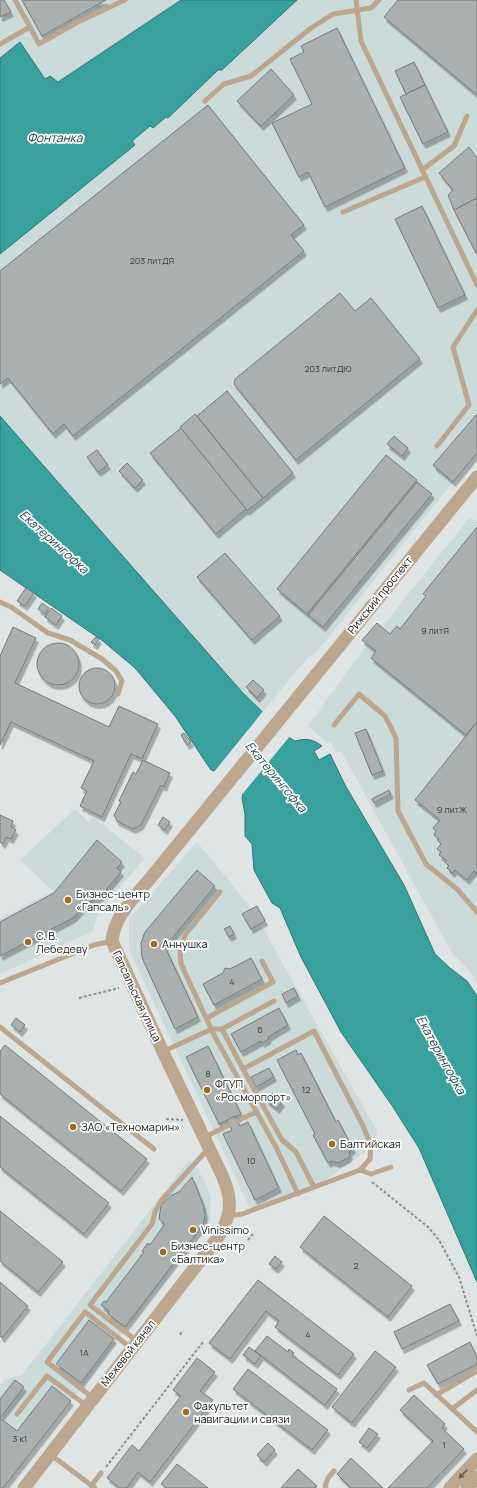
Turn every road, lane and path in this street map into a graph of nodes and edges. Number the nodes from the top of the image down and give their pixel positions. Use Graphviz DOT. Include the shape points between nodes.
graph roads {
  1 [pos="15,0"];
  2 [pos="125,0"];
  3 [pos="356,0"];
  4 [pos="379,0"];
  5 [pos="357,11"];
  6 [pos="30,27"];
  7 [pos="0,44"];
  8 [pos="205,101"];
  9 [pos="467,116"];
  10 [pos="422,170"];
  11 [pos="425,177"];
  12 [pos="344,212"];
  13 [pos="477,285"];
  14 [pos="477,310"];
  15 [pos="436,446"];
  16 [pos="477,477"];
  17 [pos="0,602"];
  18 [pos="118,694"];
  19 [pos="334,725"];
  20 [pos="217,796"];
  21 [pos="220,892"];
  22 [pos="477,912"];
  23 [pos="112,941"];
  24 [pos="262,961"];
  25 [pos="0,983"];
  26 [pos="119,988"];
  27 [pos="79,998"];
  28 [pos="274,1001"];
  29 [pos="207,1018"];
  30 [pos="0,1027"];
  31 [pos="212,1029"];
  32 [pos="222,1029"];
  33 [pos="163,1052"];
  34 [pos="243,1069"];
  35 [pos="256,1112"];
  36 [pos="166,1119"];
  37 [pos="184,1120"];
  38 [pos="237,1121"];
  39 [pos="229,1125"];
  40 [pos="206,1143"];
  41 [pos="154,1149"];
  42 [pos="391,1168"];
  43 [pos="360,1170"];
  44 [pos="314,1188"];
  45 [pos="298,1194"];
  46 [pos="229,1216"];
  47 [pos="252,1234"];
  48 [pos="248,1240"];
  49 [pos="182,1331"];
  50 [pos="180,1335"];
  51 [pos="477,1336"];
  52 [pos="203,1342"];
  53 [pos="135,1345"];
  54 [pos="477,1371"];
  55 [pos="409,1390"];
  56 [pos="477,1390"];
  57 [pos="436,1395"];
  58 [pos="91,1402"];
  59 [pos="452,1410"];
  60 [pos="17,1414"];
  61 [pos="477,1432"];
  62 [pos="50,1455"];
  63 [pos="477,1460"];
  64 [pos="334,1471"];
  65 [pos="101,1474"];
  66 [pos="477,1477"];
  67 [pos="477,1486"];
  68 [pos="93,1487"];
  69 [pos="24,1488"];
  70 [pos="326,1488"];
  71 [pos="450,1488"];
  72 [pos="467,1488"];
  73 [pos="473,1488"];
  1 -- 6 [label="lane"];
  2 -- 6 [label="lane" via="39,44"];
  3 -- 5 [label="lane"];
  4 -- 5 [label="lane" via="371,8"];
  5 -- 8 [label="lane" via="333,14 311,28 251,76 224,84"];
  5 -- 10 [label="lane" via="361,40"];
  6 -- 7 [label="lane"];
  9 -- 10 [label="lane" via="454,146"];
  10 -- 11 [label="lane"];
  11 -- 12 [label="lane"];
  11 -- 13 [label="lane"];
  14 -- 15 [label="lane" via="454,348 469,404"];
  16 -- 20 [label="street, Рижский проспект"];
  17 -- 18 [label="lane" via="48,633 70,640 102,659 116,670 122,682"];
  19 -- 22 [label="lane" via="359,694 385,716 396,738 398,811 426,864 457,889"];
  20 -- 23 [label="street, Гапсальская улица" via="121,915 112,932"];
  21 -- 29 [label="lane" via="185,934 180,950 181,964"];
  23 -- 25 [label="lane" via="94,945"];
  23 -- 33 [label="street, Гапсальская улица"];
  24 -- 29 [label="lane" via="273,982"];
  26 -- 27 [label="path"];
  28 -- 32 [label="lane"];
  29 -- 31 [label="lane"];
  30 -- 41 [label="lane"];
  31 -- 32 [label="lane"];
  31 -- 33 [label="lane"];
  31 -- 35 [label="lane"];
  32 -- 34 [label="lane"];
  33 -- 40 [label="street, Гапсальская улица"];
  34 -- 43 [label="lane" via="314,1031 371,1145 370,1159"];
  34 -- 44 [label="lane" via="282,1140 296,1152"];
  35 -- 38 [label="lane"];
  35 -- 45 [label="lane"];
  36 -- 37 [label="path"];
  39 -- 40 [label="lane"];
  40 -- 46 [label="street, Гапсальская улица" via="228,1188"];
  40 -- 53 [label="lane" via="161,1201 152,1224 90,1305"];
  42 -- 43 [label="lane" via="372,1174"];
  43 -- 44 [label="lane"];
  43 -- 51 [label="path" via="428,1227 439,1240 459,1277"];
  44 -- 45 [label="lane"];
  45 -- 46 [label="lane" via="242,1214"];
  46 -- 53 [label="street, Межевой канал" via="217,1239"];
  47 -- 48 [label="path"];
  49 -- 50 [label="path"];
  52 -- 65 [label="path"];
  53 -- 58 [label="street, Межевой канал"];
  53 -- 58 [label="lane" via="85,1312 46,1362"];
  54 -- 57 [label="lane"];
  55 -- 57 [label="lane" via="424,1383"];
  56 -- 59 [label="lane"];
  57 -- 59 [label="lane"];
  58 -- 60 [label="lane" via="47,1376"];
  58 -- 62 [label="street, Межевой канал"];
  59 -- 61 [label="lane"];
  62 -- 68 [label="lane"];
  62 -- 69 [label="street, Межевой канал"];
  63 -- 71 [label="street, one-way"];
  64 -- 70 [label="lane" via="328,1478"];
  65 -- 68 [label="lane"];
  66 -- 72 [label="street"];
  67 -- 73 [label="street"];
}
